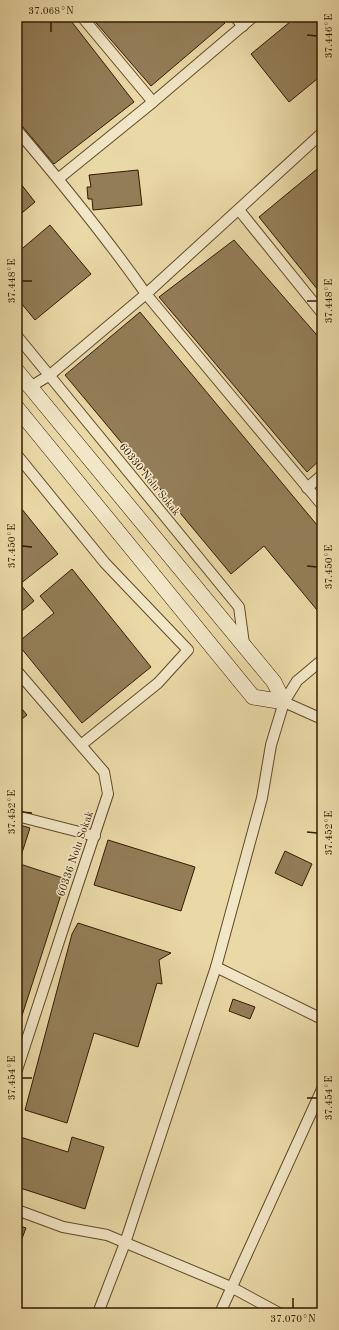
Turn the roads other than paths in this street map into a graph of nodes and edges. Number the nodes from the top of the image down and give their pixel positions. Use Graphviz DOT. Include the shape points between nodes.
graph roads {
  1 [pos="82,17"];
  2 [pos="235,17"];
  3 [pos="253,17"];
  4 [pos="243,26"];
  5 [pos="153,102"];
  6 [pos="17,130"];
  7 [pos="322,133"];
  8 [pos="58,179"];
  9 [pos="239,210"];
  10 [pos="146,294"];
  11 [pos="322,313"];
  12 [pos="17,336"];
  13 [pos="17,371"];
  14 [pos="50,375"];
  15 [pos="30,387"];
  16 [pos="17,408"];
  17 [pos="17,456"];
  18 [pos="322,475"];
  19 [pos="307,488"];
  20 [pos="322,505"];
  21 [pos="244,646"];
  22 [pos="322,660"];
  23 [pos="17,671"];
  24 [pos="284,702"];
  25 [pos="322,719"];
  26 [pos="81,745"];
  27 [pos="17,816"];
  28 [pos="95,836"];
  29 [pos="216,967"];
  30 [pos="322,1019"];
  31 [pos="18,1065"];
  32 [pos="322,1089"];
  33 [pos="17,1210"];
  34 [pos="125,1243"];
  35 [pos="231,1287"];
  36 [pos="98,1313"];
  37 [pos="220,1313"];
  38 [pos="280,1313"];
  1 -- 5 [label="street"];
  2 -- 4 [label="street"];
  3 -- 4 [label="street"];
  4 -- 5 [label="street"];
  5 -- 8 [label="street"];
  6 -- 8 [label="street"];
  7 -- 9 [label="street"];
  8 -- 10 [label="street"];
  9 -- 10 [label="street"];
  9 -- 11 [label="street"];
  10 -- 14 [label="street"];
  10 -- 19 [label="street"];
  12 -- 14 [label="street, 60330 Nolu Sokak"];
  13 -- 15 [label="street"];
  14 -- 15 [label="street"];
  14 -- 21 [label="street, 60330 Nolu Sokak" via="239,607"];
  15 -- 21 [label="street"];
  16 -- 24 [label="street" via="253,697"];
  17 -- 26 [label="street" via="105,563 188,650 158,682"];
  18 -- 19 [label="street"];
  19 -- 20 [label="street"];
  21 -- 24 [label="street" via="274,682"];
  22 -- 24 [label="street" via="297,681"];
  23 -- 26 [label="street, 60336 Nolu Sokak"];
  24 -- 25 [label="street"];
  24 -- 29 [label="street" via="271,745 262,798"];
  26 -- 28 [label="street, 60336 Nolu Sokak" via="104,772 108,794"];
  27 -- 28 [label="street"];
  28 -- 31 [label="street, 60336 Nolu Sokak"];
  29 -- 30 [label="street"];
  29 -- 34 [label="street"];
  32 -- 35 [label="street"];
  33 -- 34 [label="street" via="63,1227 107,1235"];
  34 -- 35 [label="street"];
  34 -- 36 [label="street"];
  35 -- 37 [label="street"];
  35 -- 38 [label="street"];
}
